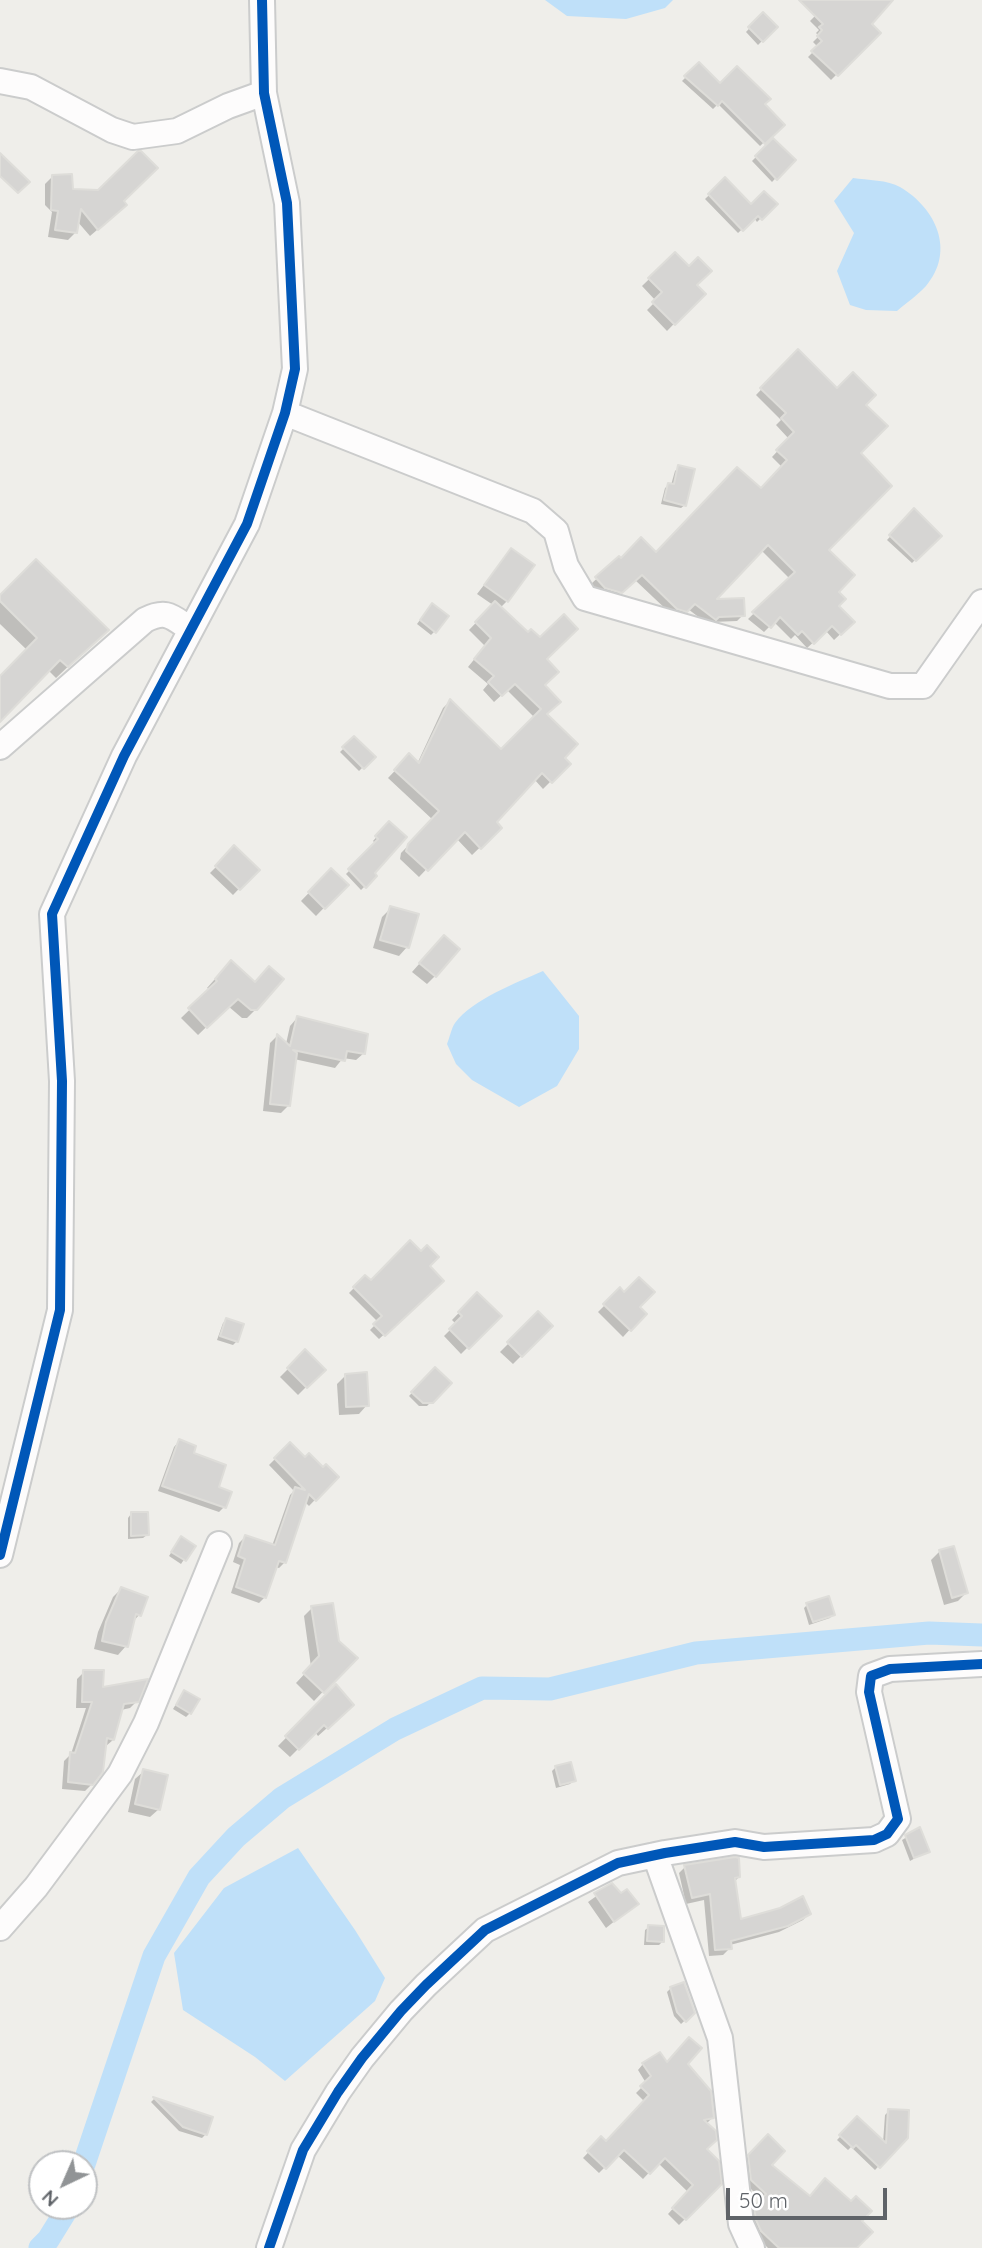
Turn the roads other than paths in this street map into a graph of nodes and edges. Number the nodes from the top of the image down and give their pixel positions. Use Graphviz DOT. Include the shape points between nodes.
graph roads {
  1 [pos="262,0"];
  2 [pos="0,81"];
  3 [pos="264,93"];
  4 [pos="285,413"];
  5 [pos="982,602"];
  6 [pos="190,629"];
  7 [pos="0,747"];
  8 [pos="219,1544"];
  9 [pos="0,1555"];
  10 [pos="982,1664"];
  11 [pos="655,1855"];
  12 [pos="0,1927"];
  13 [pos="270,2248"];
  14 [pos="752,2248"];
  1 -- 3 [label="street"];
  2 -- 3 [label="street" via="31,87 133,138 177,131"];
  3 -- 4 [label="street" via="287,203 295,369"];
  4 -- 5 [label="street" via="533,511 556,531 566,566 585,598 890,686 923,686"];
  4 -- 6 [label="street" via="247,524"];
  6 -- 7 [label="street" via="168,614 145,620"];
  6 -- 9 [label="street" via="124,756 52,914 62,1081 60,1310"];
  8 -- 12 [label="street" via="146,1723 120,1774 36,1887"];
  10 -- 11 [label="street" via="890,1669 871,1676 869,1692 898,1819 887,1834 874,1840 764,1847 735,1842"];
  11 -- 13 [label="street" via="618,1864 485,1930 426,1985 362,2058 317,2126 303,2150"];
  11 -- 14 [label="street" via="720,2038 741,2224"];
}
